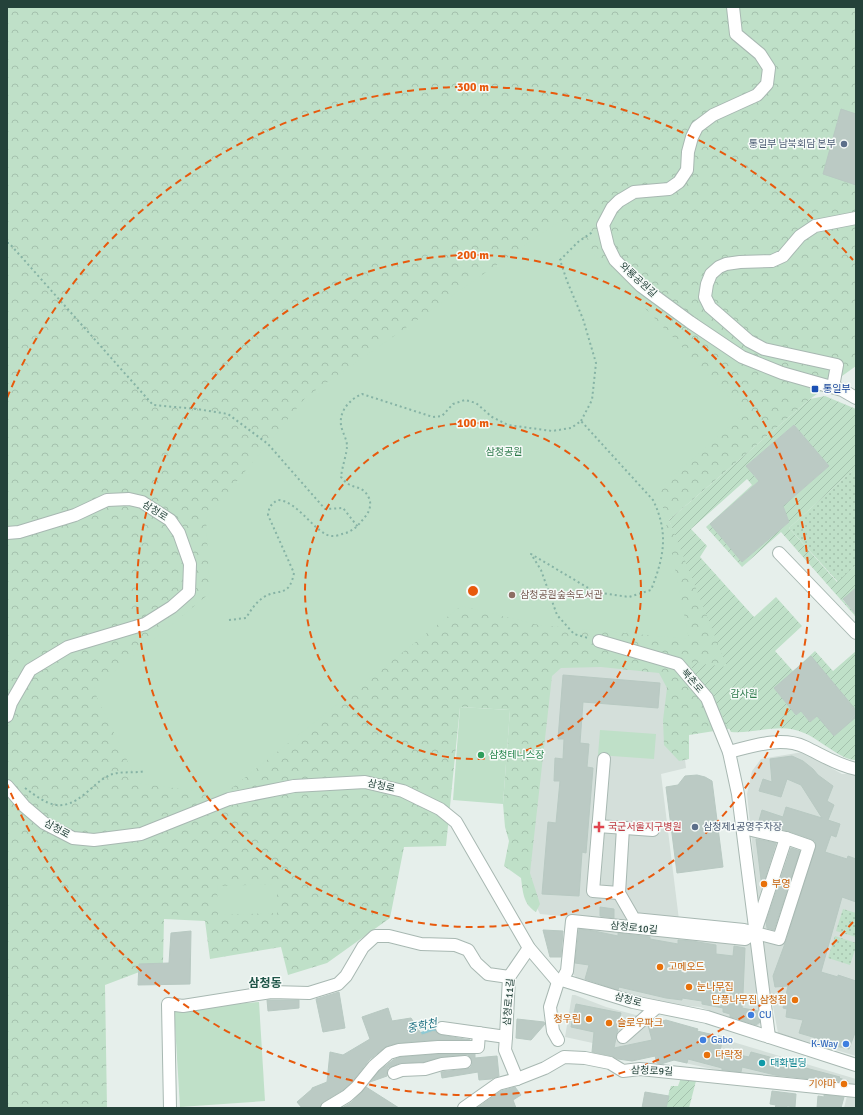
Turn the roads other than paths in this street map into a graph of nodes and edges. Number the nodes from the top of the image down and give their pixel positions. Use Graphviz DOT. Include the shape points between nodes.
graph roads {
  1 [pos="733,7"];
  2 [pos="856,218"];
  3 [pos="833,387"];
  4 [pos="856,398"];
  5 [pos="7,533"];
  6 [pos="779,553"];
  7 [pos="856,634"];
  8 [pos="598,641"];
  9 [pos="7,716"];
  10 [pos="729,752"];
  11 [pos="604,759"];
  12 [pos="856,769"];
  13 [pos="7,786"];
  14 [pos="598,826"];
  15 [pos="623,828"];
  16 [pos="742,828"];
  17 [pos="653,830"];
  18 [pos="786,838"];
  19 [pos="619,894"];
  20 [pos="755,932"];
  21 [pos="529,948"];
  22 [pos="509,977"];
  23 [pos="560,981"];
  24 [pos="658,1007"];
  25 [pos="442,1028"];
  26 [pos="479,1033"];
  27 [pos="506,1037"];
  28 [pos="623,1037"];
  29 [pos="769,1037"];
  30 [pos="558,1040"];
  31 [pos="464,1062"];
  32 [pos="856,1064"];
  33 [pos="394,1073"];
  34 [pos="517,1079"];
  35 [pos="856,1091"];
  36 [pos="170,1108"];
  37 [pos="327,1108"];
  38 [pos="464,1108"];
  1 -- 3 [label="street, 와룡공원길" via="736,34 760,54 769,68 767,84 757,95 713,115 697,127 688,152 687,170 679,182 669,189 634,192 612,208 603,225 608,246 615,260 642,286 742,357 782,373"];
  2 -- 3 [label="street" via="815,226 800,236 783,256 772,261 740,262 719,267 711,274 705,297 710,307 749,341 764,349 837,365"];
  3 -- 4 [label="street, 와룡공원길"];
  5 -- 9 [label="street, 삼청로" via="19,532 75,515 107,500 128,499 142,502 170,520 179,533 190,564 189,592 172,607 145,624 68,647 30,670"];
  6 -- 7 [label="street"];
  8 -- 10 [label="street, 북촌로" via="678,664 708,698"];
  10 -- 12 [label="street" via="770,742 787,743 803,746 842,766"];
  10 -- 16 [label="street, 북촌로"];
  11 -- 14 [label="street"];
  13 -- 21 [label="street, 삼청로" via="24,806 44,823 73,838 94,840 141,834 229,799 294,786 365,782 403,791 440,809 456,822"];
  14 -- 15 [label="street"];
  14 -- 19 [label="street" via="593,891"];
  15 -- 17 [label="street"];
  15 -- 19 [label="street"];
  16 -- 18 [label="street"];
  16 -- 20 [label="street, 북촌로"];
  18 -- 20 [label="street, 북촌로"];
  18 -- 20 [label="street" via="809,846 779,939"];
  19 -- 20 [label="street" via="634,919"];
  20 -- 23 [label="street, 삼청로10길" via="745,939 572,921 567,971"];
  20 -- 29 [label="street, 북촌로"];
  21 -- 22 [label="street, 삼청로11길"];
  21 -- 23 [label="street, 삼청로"];
  22 -- 27 [label="street, 삼청로11길"];
  22 -- 36 [label="street" via="488,974 476,963 468,950 455,945 421,944 390,936 375,936 363,946 346,976 338,984 309,993 271,992 183,1006 168,1004"];
  23 -- 24 [label="street, 삼청로"];
  23 -- 30 [label="street" via="550,1007 553,1031"];
  24 -- 28 [label="street, 삼청로"];
  24 -- 29 [label="street, 삼청로" via="707,1017"];
  25 -- 26 [label="street, 삼청로11길"];
  26 -- 27 [label="street, 삼청로11길"];
  26 -- 37 [label="street" via="478,1047 399,1050 390,1054 374,1066 347,1096"];
  27 -- 34 [label="street, 삼청로11길" via="506,1050"];
  29 -- 32 [label="street, 삼청로"];
  31 -- 33 [label="street"];
  34 -- 35 [label="street, 삼청로9길" via="564,1057 610,1063 623,1071 640,1068"];
  34 -- 38 [label="street, 삼청로9길" via="498,1084"];
}
